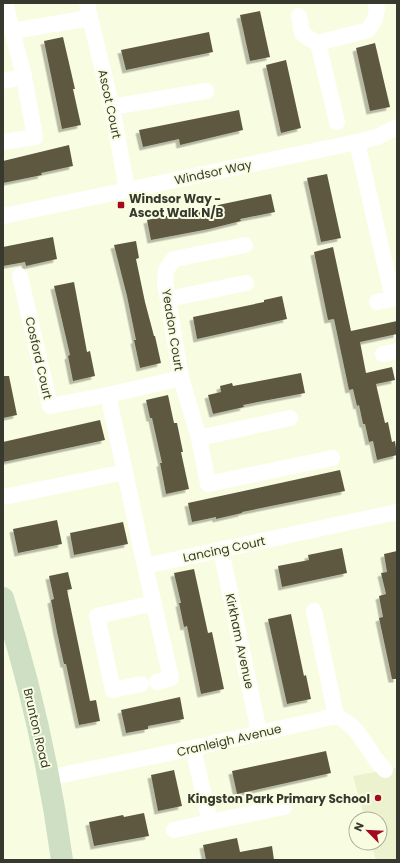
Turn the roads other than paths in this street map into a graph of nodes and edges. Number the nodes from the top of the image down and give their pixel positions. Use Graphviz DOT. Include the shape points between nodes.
graph roads {
  1 [pos="5,3"];
  2 [pos="376,3"];
  3 [pos="89,11"];
  4 [pos="299,16"];
  5 [pos="12,32"];
  6 [pos="318,42"];
  7 [pos="24,76"];
  8 [pos="3,80"];
  9 [pos="206,91"];
  10 [pos="112,107"];
  11 [pos="337,122"];
  12 [pos="397,127"];
  13 [pos="3,142"];
  14 [pos="357,142"];
  15 [pos="127,190"];
  16 [pos="3,216"];
  17 [pos="245,245"];
  18 [pos="20,276"];
  19 [pos="246,283"];
  20 [pos="168,299"];
  21 [pos="389,300"];
  22 [pos="181,378"];
  23 [pos="108,396"];
  24 [pos="290,418"];
  25 [pos="199,438"];
  26 [pos="332,458"];
  27 [pos="125,472"];
  28 [pos="3,497"];
  29 [pos="397,512"];
  30 [pos="221,550"];
  31 [pos="145,566"];
  32 [pos="3,598"];
  33 [pos="154,603"];
  34 [pos="314,611"];
  35 [pos="336,716"];
  36 [pos="259,732"];
  37 [pos="194,748"];
  38 [pos="385,770"];
  39 [pos="48,778"];
  40 [pos="284,807"];
  41 [pos="210,822"];
  42 [pos="174,830"];
  43 [pos="62,860"];
  1 -- 5 [label="street"];
  2 -- 6 [label="street" via="374,21 368,30"];
  3 -- 5 [label="street, Ascot Court"];
  3 -- 10 [label="street, Ascot Court"];
  4 -- 6 [label="street" via="302,33"];
  5 -- 7 [label="street"];
  6 -- 11 [label="street"];
  7 -- 8 [label="street"];
  7 -- 13 [label="street" via="35,137"];
  9 -- 10 [label="street"];
  10 -- 15 [label="street, Ascot Court"];
  12 -- 14 [label="street, Windsor Way" via="377,137"];
  14 -- 15 [label="street, Windsor Way"];
  14 -- 21 [label="street"];
  15 -- 16 [label="street, Windsor Way"];
  17 -- 20 [label="street, Yeadon Court" via="174,259 166,270"];
  18 -- 23 [label="street, Cosford Court" via="50,406"];
  19 -- 20 [label="street"];
  20 -- 22 [label="street, Yeadon Court"];
  22 -- 23 [label="street, Yeadon Court"];
  22 -- 25 [label="street, Yeadon Court"];
  23 -- 27 [label="street"];
  24 -- 25 [label="street"];
  25 -- 26 [label="street, Yeadon Court" via="208,484"];
  27 -- 28 [label="street"];
  27 -- 31 [label="street"];
  29 -- 30 [label="street, Lancing Court"];
  30 -- 31 [label="street, Lancing Court"];
  30 -- 36 [label="street, Kirkham Avenue"];
  31 -- 33 [label="street"];
  32 -- 39 [label="street, Brunton Road"];
  33 -- 33 [label="street" via="171,678 113,690 97,616"];
  34 -- 35 [label="street"];
  35 -- 36 [label="street, Cranleigh Avenue"];
  35 -- 38 [label="street" via="354,728"];
  36 -- 37 [label="street, Cranleigh Avenue"];
  37 -- 39 [label="street, Cranleigh Avenue"];
  37 -- 41 [label="street"];
  39 -- 43 [label="street, Brunton Road"];
  40 -- 41 [label="street"];
  41 -- 42 [label="street"];
}
